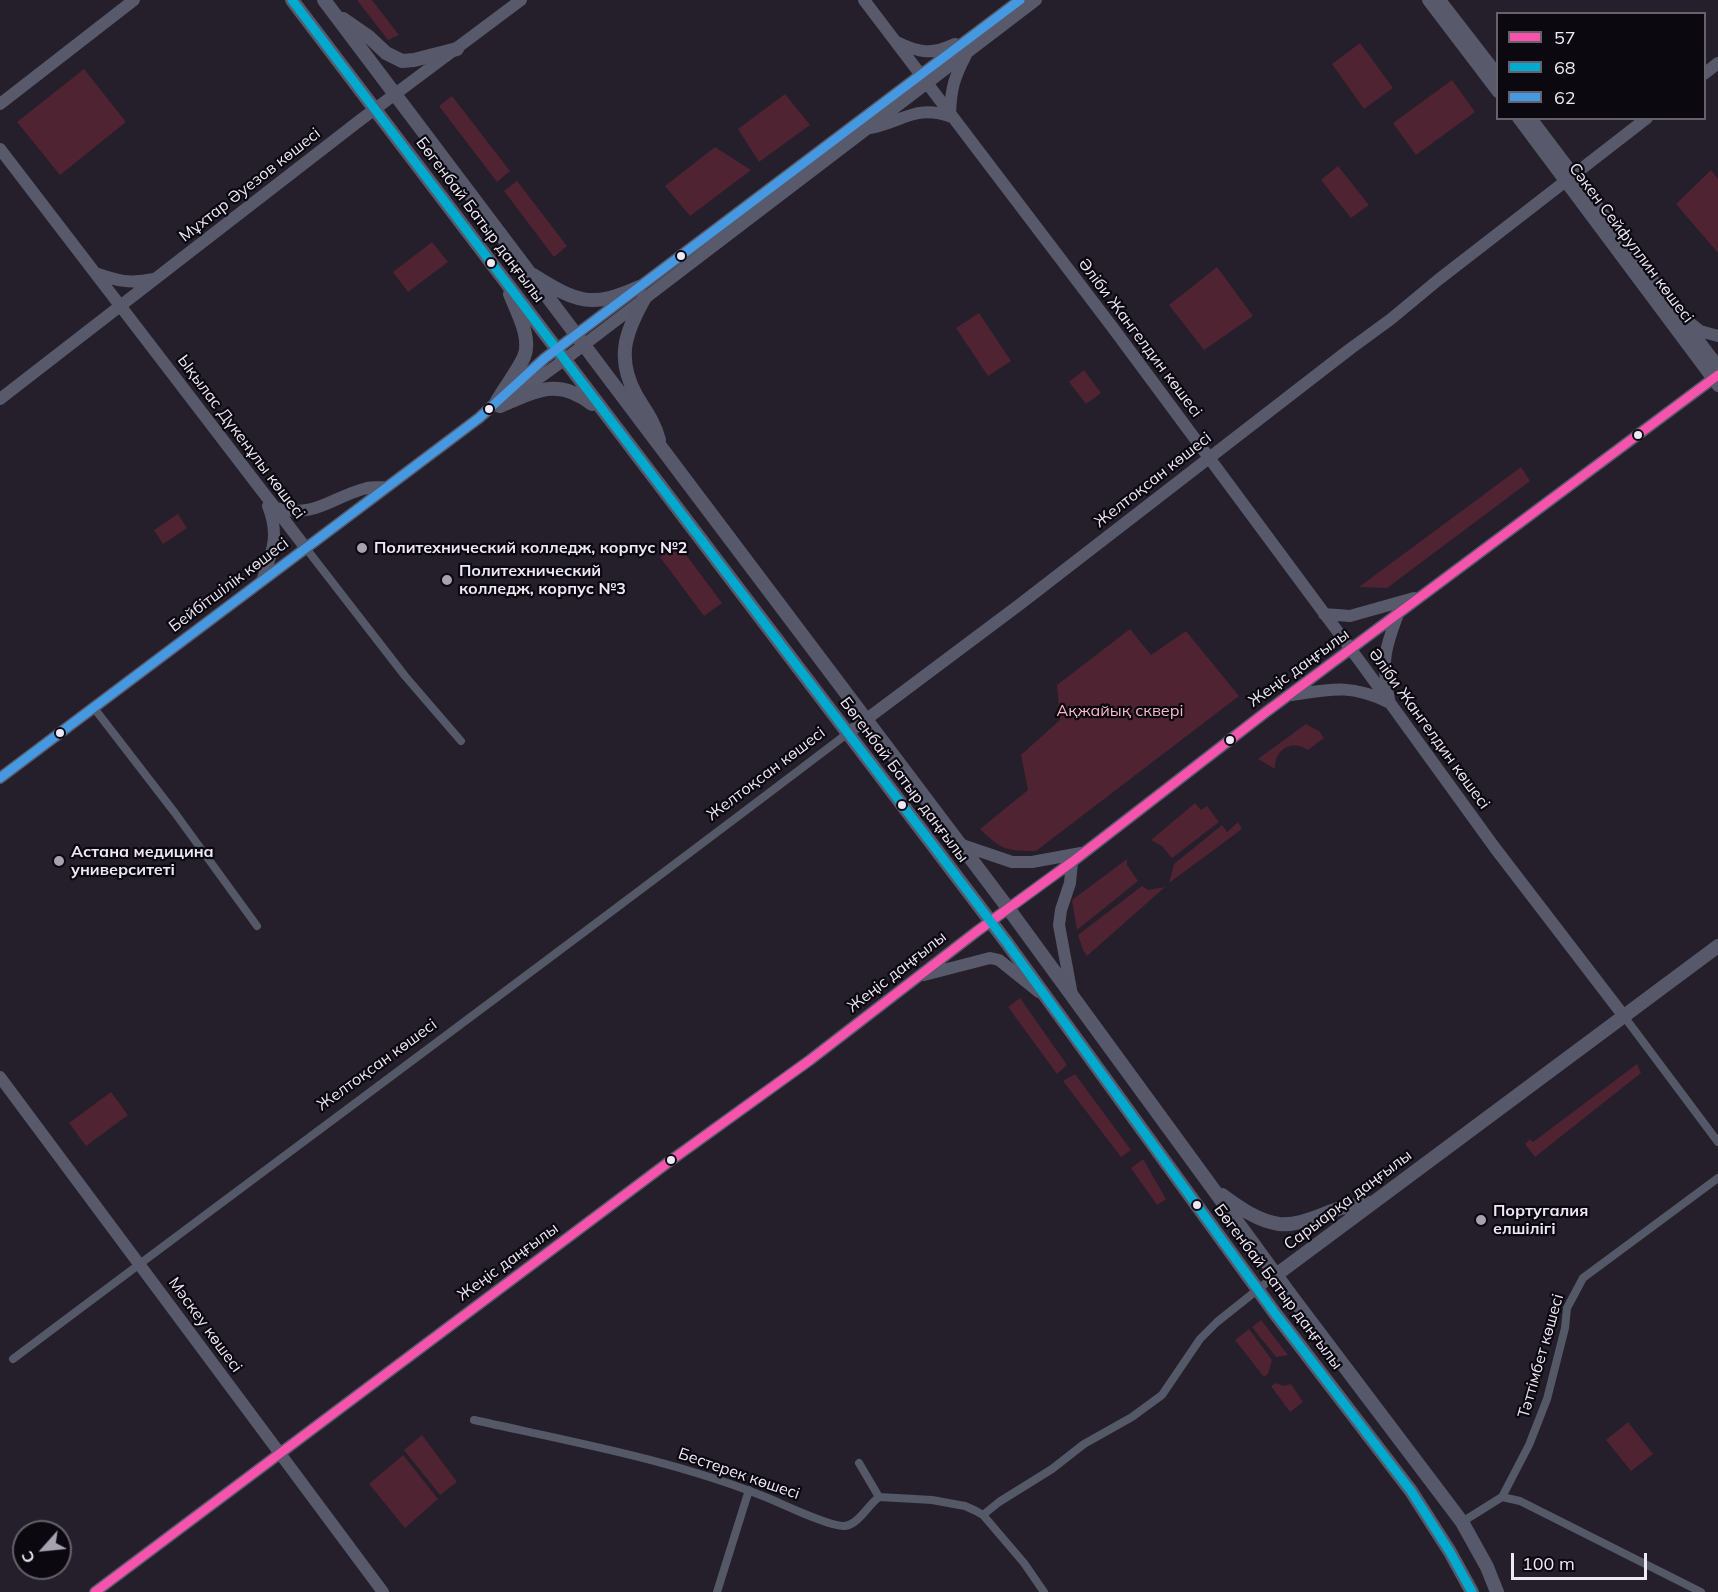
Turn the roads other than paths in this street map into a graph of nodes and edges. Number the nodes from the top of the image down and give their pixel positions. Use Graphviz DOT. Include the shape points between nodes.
graph roads {
  1 [pos="134,0"];
  2 [pos="292,0"];
  3 [pos="521,0"];
  4 [pos="864,0"];
  5 [pos="1020,0"];
  6 [pos="1036,0"];
  7 [pos="1428,0"];
  8 [pos="1440,0"];
  9 [pos="327,5"];
  10 [pos="980,31"];
  11 [pos="896,42"];
  12 [pos="457,49"];
  13 [pos="967,52"];
  14 [pos="1718,63"];
  15 [pos="1706,72"];
  16 [pos="1496,74"];
  17 [pos="924,78"];
  18 [pos="1496,91"];
  19 [pos="395,95"];
  20 [pos="0,104"];
  21 [pos="376,109"];
  22 [pos="952,116"];
  23 [pos="1520,120"];
  24 [pos="1532,120"];
  25 [pos="1644,120"];
  26 [pos="864,130"];
  27 [pos="0,149"];
  28 [pos="1570,178"];
  29 [pos="526,270"];
  30 [pos="94,272"];
  31 [pos="158,279"];
  32 [pos="503,279"];
  33 [pos="642,293"];
  34 [pos="121,306"];
  35 [pos="1674,308"];
  36 [pos="1718,336"];
  37 [pos="580,340"];
  38 [pos="560,355"];
  39 [pos="1718,366"];
  40 [pos="1716,380"];
  41 [pos="0,399"];
  42 [pos="498,404"];
  43 [pos="604,413"];
  44 [pos="663,450"];
  45 [pos="1209,457"];
  46 [pos="387,487"];
  47 [pos="262,491"];
  48 [pos="276,508"];
  49 [pos="305,548"];
  50 [pos="262,581"];
  51 [pos="1423,596"];
  52 [pos="1324,614"];
  53 [pos="1398,614"];
  54 [pos="1352,650"];
  55 [pos="1290,695"];
  56 [pos="1390,703"];
  57 [pos="94,708"];
  58 [pos="866,719"];
  59 [pos="848,733"];
  60 [pos="461,741"];
  61 [pos="0,778"];
  62 [pos="962,845"];
  63 [pos="1082,853"];
  64 [pos="1072,862"];
  65 [pos="1008,908"];
  66 [pos="990,921"];
  67 [pos="257,926"];
  68 [pos="1718,946"];
  69 [pos="919,976"];
  70 [pos="1072,995"];
  71 [pos="1047,999"];
  72 [pos="1623,1015"];
  73 [pos="0,1077"];
  74 [pos="1718,1142"];
  75 [pos="1718,1178"];
  76 [pos="1213,1188"];
  77 [pos="1373,1202"];
  78 [pos="140,1263"];
  79 [pos="1276,1275"];
  80 [pos="1258,1289"];
  81 [pos="13,1359"];
  82 [pos="474,1420"];
  83 [pos="278,1453"];
  84 [pos="859,1463"];
  85 [pos="749,1490"];
  86 [pos="879,1497"];
  87 [pos="1502,1497"];
  88 [pos="983,1515"];
  89 [pos="1462,1522"];
  90 [pos="95,1592"];
  91 [pos="383,1592"];
  92 [pos="717,1592"];
  93 [pos="1044,1592"];
  94 [pos="1472,1592"];
  95 [pos="1497,1592"];
  96 [pos="1701,1592"];
  1 -- 20 [label="main road"];
  2 -- 21 [label="main road, Бөгенбай Батыр даңғылы"];
  3 -- 12 [label="main road, Мұхтар Әуезов көшесі"];
  4 -- 11 [label="main road, Әліби Жангелдин көшесі"];
  5 -- 10 [label="main road, Бейбітшілік көшесі"];
  6 -- 13 [label="main road, Бейбітшілік көшесі"];
  7 -- 18 [label="main road"];
  8 -- 16 [label="main road"];
  9 -- 12 [label="main road" via="386,53 402,61"];
  9 -- 19 [label="main road, Бөгенбай Батыр даңғылы"];
  10 -- 11 [label="main road" via="952,45 919,52"];
  10 -- 17 [label="main road, Бейбітшілік көшесі"];
  11 -- 17 [label="main road, Әліби Жангелдин көшесі"];
  12 -- 19 [label="main road, Мұхтар Әуезов көшесі"];
  13 -- 17 [label="main road, Бейбітшілік көшесі"];
  13 -- 22 [label="main road" via="954,79"];
  14 -- 15 [label="main road"];
  17 -- 22 [label="main road, Әліби Жангелдин көшесі"];
  17 -- 26 [label="main road, Бейбітшілік көшесі"];
  17 -- 33 [label="main road, Бейбітшілік көшесі"];
  19 -- 21 [label="main road, Мұхтар Әуезов көшесі"];
  19 -- 29 [label="main road, Бөгенбай Батыр даңғылы"];
  21 -- 31 [label="main road, Мұхтар Әуезов көшесі"];
  21 -- 32 [label="main road, Бөгенбай Батыр даңғылы"];
  22 -- 26 [label="main road" via="925,111"];
  22 -- 45 [label="main road, Әліби Жангелдин көшесі"];
  23 -- 28 [label="main road, Сәкен Сейфуллин көшесі"];
  24 -- 28 [label="main road, Сәкен Сейфуллин көшесі"];
  25 -- 28 [label="main road, Желтоқсан көшесі"];
  26 -- 33 [label="main road, Бейбітшілік көшесі"];
  27 -- 30 [label="main road, Ықылас Дүкенұлы көшесі"];
  28 -- 35 [label="main road, Сәкен Сейфуллин көшесі"];
  28 -- 40 [label="main road, Сәкен Сейфуллин көшесі"];
  28 -- 45 [label="main road, Желтоқсан көшесі"];
  29 -- 33 [label="main road" via="561,293 585,301"];
  29 -- 37 [label="main road, Бөгенбай Батыр даңғылы"];
  30 -- 31 [label="main road" via="120,282"];
  30 -- 34 [label="main road, Ықылас Дүкенұлы көшесі"];
  31 -- 34 [label="main road, Мұхтар Әуезов көшесі"];
  32 -- 38 [label="main road, Бөгенбай Батыр даңғылы"];
  32 -- 42 [label="main road" via="526,340 525,356"];
  33 -- 37 [label="main road, Бейбітшілік көшесі"];
  33 -- 44 [label="main road" via="624,354 626,373 653,421"];
  34 -- 41 [label="main road, Мұхтар Әуезов көшесі"];
  34 -- 47 [label="main road, Ықылас Дүкенұлы көшесі"];
  35 -- 36 [label="main road" via="1700,330"];
  35 -- 39 [label="main road, Сәкен Сейфуллин көшесі"];
  37 -- 38 [label="main road, Бейбітшілік көшесі"];
  37 -- 44 [label="main road, Бөгенбай Батыр даңғылы"];
  38 -- 42 [label="main road, Бейбітшілік көшесі"];
  38 -- 43 [label="main road, Бөгенбай Батыр даңғылы"];
  40 -- 51 [label="main road, Жеңіс даңғылы" via="1695,390"];
  42 -- 43 [label="main road" via="548,388 564,388"];
  42 -- 46 [label="main road, Бейбітшілік көшесі"];
  43 -- 59 [label="main road, Бөгенбай Батыр даңғылы"];
  44 -- 58 [label="main road, Бөгенбай Батыр даңғылы"];
  45 -- 52 [label="main road, Әліби Жангелдин көшесі"];
  45 -- 58 [label="main road, Желтоқсан көшесі"];
  46 -- 48 [label="main road" via="367,488 308,512 291,513"];
  46 -- 49 [label="main road, Бейбітшілік көшесі"];
  47 -- 48 [label="main road, Ықылас Дүкенұлы көшесі"];
  47 -- 50 [label="main road" via="275,534"];
  48 -- 49 [label="main road, Ықылас Дүкенұлы көшесі"];
  49 -- 50 [label="main road, Бейбітшілік көшесі"];
  49 -- 60 [label="street, Ықылас Дүкенұлы көшесі"];
  50 -- 57 [label="main road, Бейбітшілік көшесі"];
  51 -- 52 [label="main road" via="1350,616"];
  51 -- 53 [label="main road, Жеңіс даңғылы"];
  52 -- 54 [label="main road, Әліби Жангелдин көшесі"];
  53 -- 54 [label="main road, Жеңіс даңғылы"];
  53 -- 56 [label="main road" via="1384,658"];
  54 -- 55 [label="main road, Жеңіс даңғылы"];
  54 -- 56 [label="main road, Әліби Жангелдин көшесі"];
  55 -- 56 [label="main road" via="1358,690"];
  55 -- 63 [label="main road, Жеңіс даңғылы"];
  56 -- 72 [label="main road, Әліби Жангелдин көшесі"];
  57 -- 61 [label="main road, Бейбітшілік көшесі"];
  57 -- 67 [label="street"];
  58 -- 59 [label="main road, Желтоқсан көшесі"];
  58 -- 62 [label="main road, Бөгенбай Батыр даңғылы"];
  59 -- 66 [label="main road, Бөгенбай Батыр даңғылы"];
  59 -- 78 [label="street, Желтоқсан көшесі"];
  62 -- 63 [label="main road" via="1012,862"];
  62 -- 65 [label="main road, Бөгенбай Батыр даңғылы"];
  63 -- 64 [label="main road, Жеңіс даңғылы"];
  64 -- 65 [label="main road, Жеңіс даңғылы"];
  64 -- 70 [label="main road" via="1059,926"];
  65 -- 66 [label="main road, Жеңіс даңғылы"];
  65 -- 70 [label="main road, Бөгенбай Батыр даңғылы"];
  66 -- 69 [label="main road, Жеңіс даңғылы"];
  66 -- 71 [label="main road, Бөгенбай Батыр даңғылы"];
  68 -- 72 [label="main road, Сарыарқа даңғылы"];
  69 -- 71 [label="main road" via="990,958 999,960"];
  69 -- 83 [label="main road, Жеңіс даңғылы"];
  70 -- 76 [label="main road, Бөгенбай Батыр даңғылы"];
  71 -- 80 [label="main road, Бөгенбай Батыр даңғылы"];
  72 -- 74 [label="street"];
  72 -- 77 [label="main road, Сарыарқа даңғылы"];
  73 -- 78 [label="main road, Мәскеу көшесі"];
  75 -- 87 [label="street, Тәттімбет көшесі" via="1583,1278 1567,1308 1547,1399"];
  76 -- 77 [label="main road" via="1244,1210 1277,1224"];
  76 -- 79 [label="main road, Бөгенбай Батыр даңғылы"];
  77 -- 79 [label="main road, Сарыарқа даңғылы"];
  78 -- 81 [label="street, Желтоқсан көшесі"];
  78 -- 83 [label="main road, Мәскеу көшесі"];
  79 -- 80 [label="street, Сарыарқа даңғылы"];
  79 -- 89 [label="main road, Бөгенбай Батыр даңғылы"];
  80 -- 88 [label="street, Сарыарқа даңғылы" via="1200,1339 1162,1395"];
  80 -- 94 [label="main road, Бөгенбай Батыр даңғылы" via="1411,1491"];
  82 -- 85 [label="street, Бестерек көшесі" via="669,1465"];
  83 -- 90 [label="main road, Жеңіс даңғылы"];
  83 -- 91 [label="main road, Мәскеу көшесі"];
  84 -- 86 [label="street"];
  85 -- 86 [label="street, Бестерек көшесі" via="843,1526 852,1524"];
  85 -- 92 [label="street"];
  86 -- 88 [label="street" via="932,1500 965,1506"];
  87 -- 89 [label="street"];
  87 -- 96 [label="street" via="1531,1504"];
  88 -- 93 [label="street"];
  89 -- 95 [label="main road, Бөгенбай Батыр даңғылы"];
}
